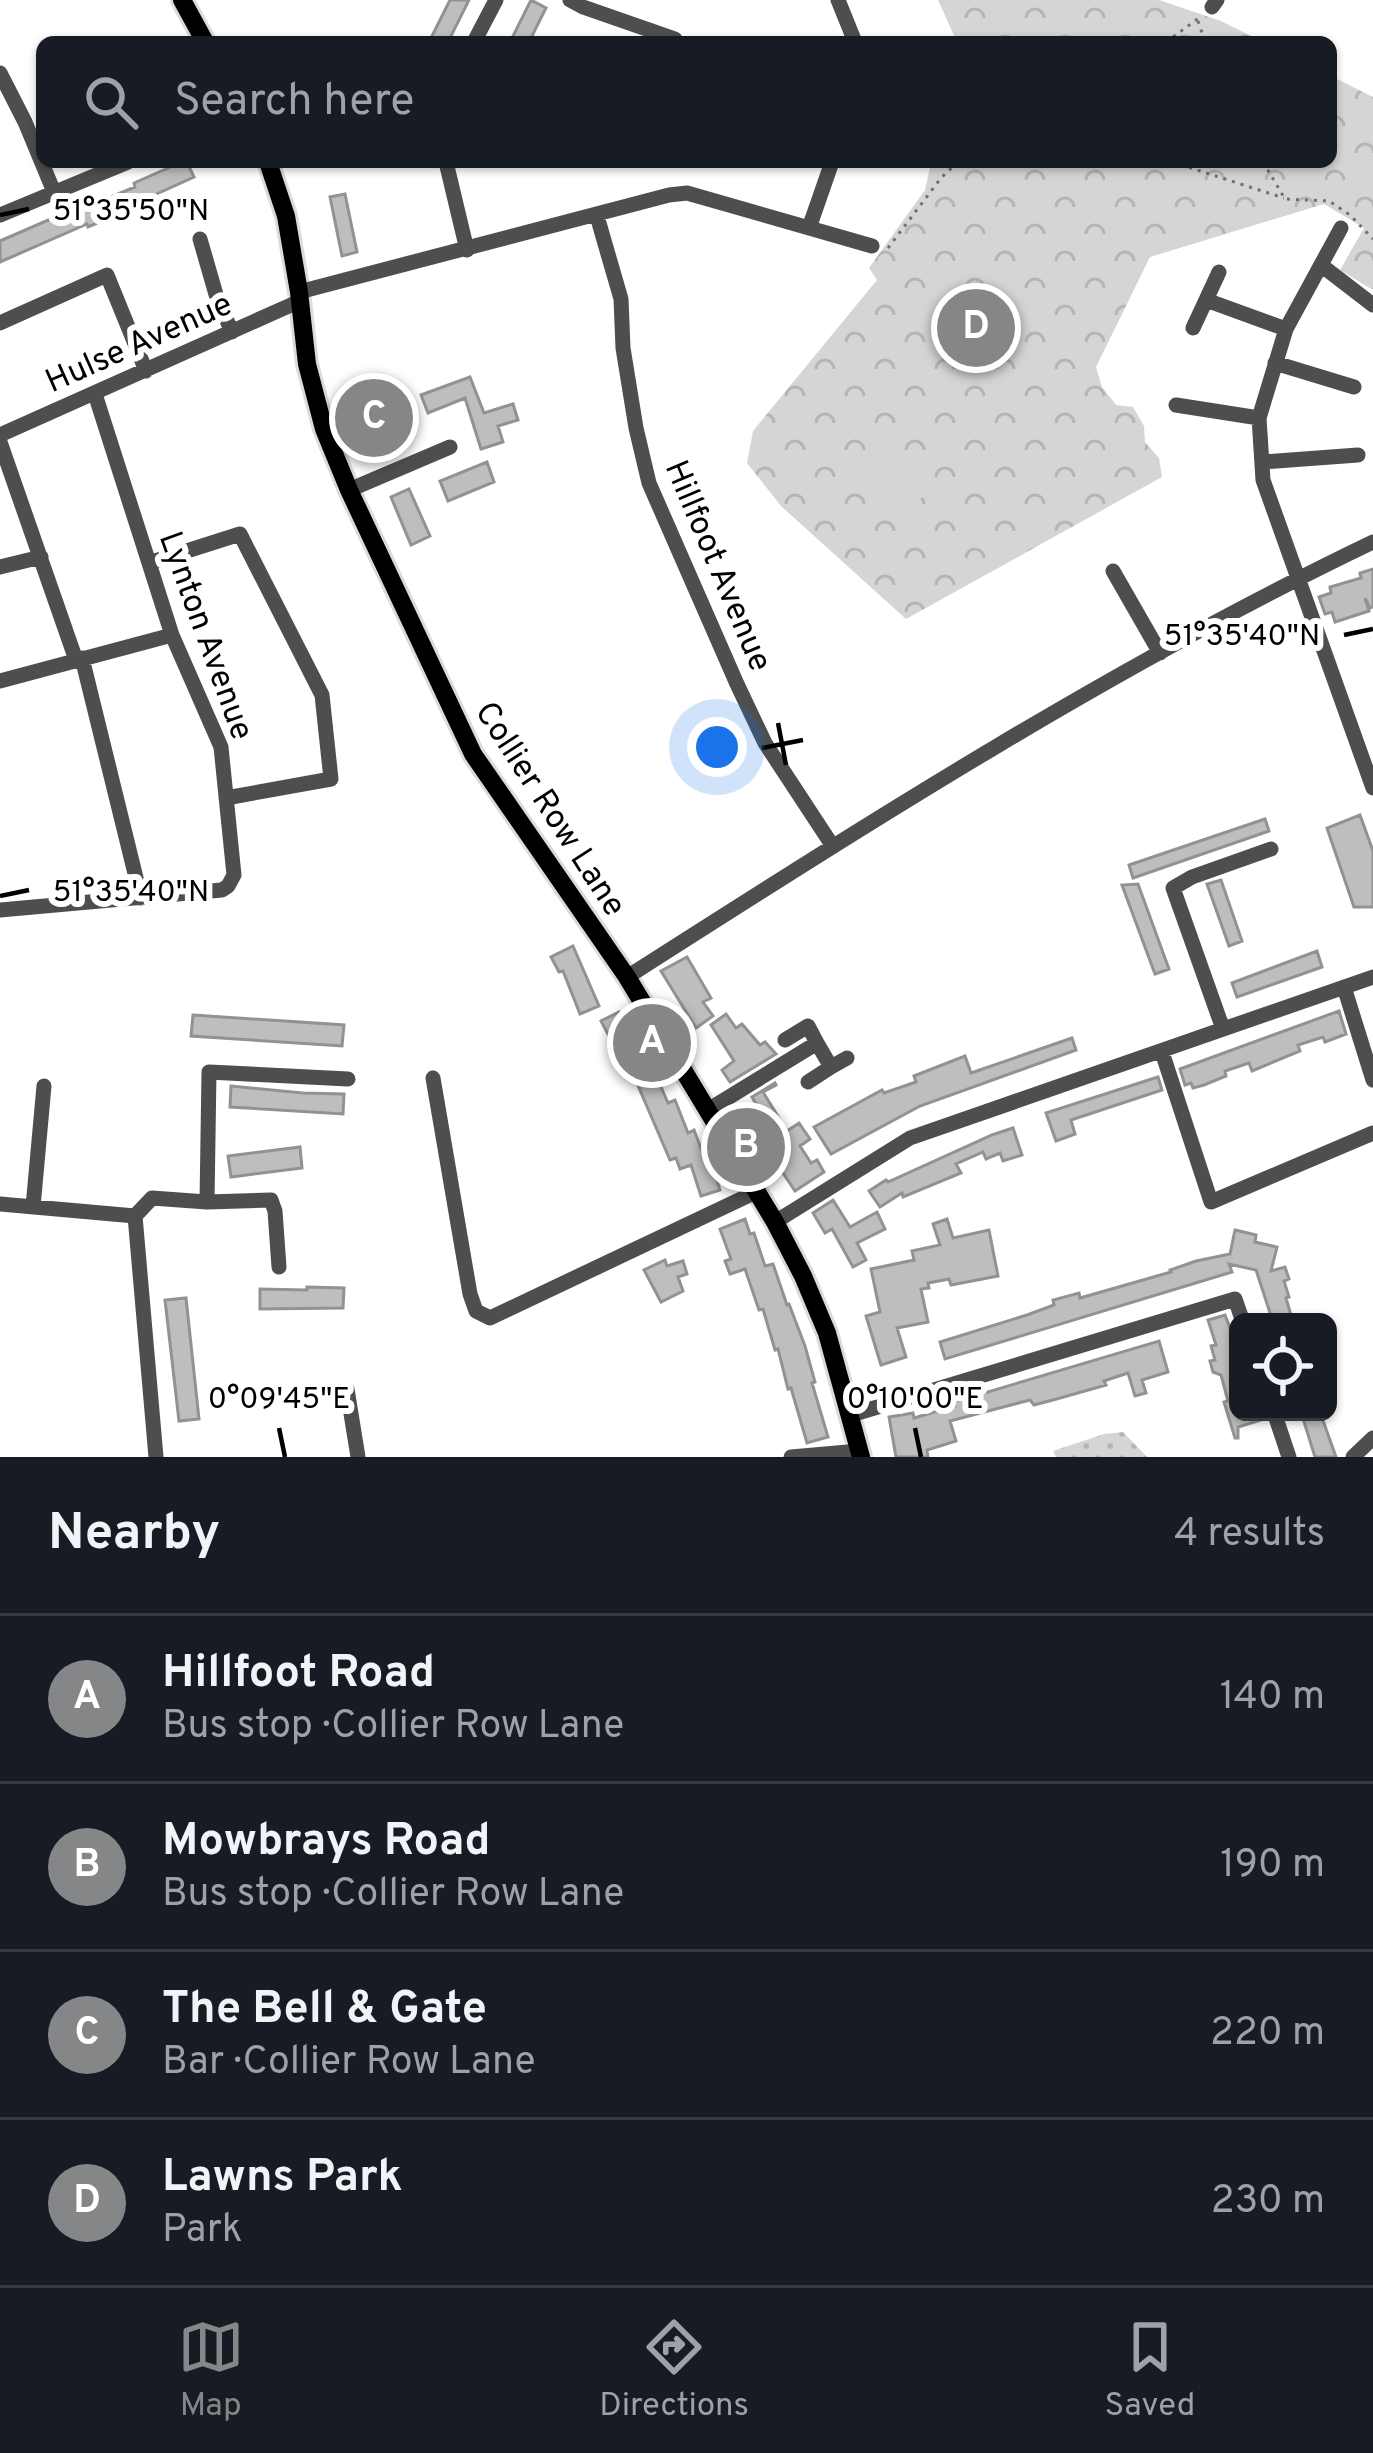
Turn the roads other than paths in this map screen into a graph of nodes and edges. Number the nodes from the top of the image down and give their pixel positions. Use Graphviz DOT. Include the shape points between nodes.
graph roads {
  1 [pos="182,0"];
  2 [pos="496,0"];
  3 [pos="570,0"];
  4 [pos="838,0"];
  5 [pos="203,36"];
  6 [pos="477,36"];
  7 [pos="666,36"];
  8 [pos="853,36"];
  9 [pos="0,73"];
  10 [pos="36,149"];
  11 [pos="44,168"];
  12 [pos="113,168"];
  13 [pos="270,168"];
  14 [pos="447,168"];
  15 [pos="830,168"];
  16 [pos="54,192"];
  17 [pos="0,215"];
  18 [pos="597,216"];
  19 [pos="809,228"];
  20 [pos="1341,228"];
  21 [pos="200,239"];
  22 [pos="872,246"];
  23 [pos="467,250"];
  24 [pos="1321,265"];
  25 [pos="1219,272"];
  26 [pos="300,297"];
  27 [pos="1206,300"];
  28 [pos="1373,305"];
  29 [pos="0,323"];
  30 [pos="1193,328"];
  31 [pos="1286,329"];
  32 [pos="232,332"];
  33 [pos="1275,363"];
  34 [pos="146,371"];
  35 [pos="1354,386"];
  36 [pos="95,394"];
  37 [pos="1176,405"];
  38 [pos="1259,418"];
  39 [pos="0,438"];
  40 [pos="450,446"];
  41 [pos="1358,454"];
  42 [pos="1262,462"];
  43 [pos="350,490"];
  44 [pos="1373,542"];
  45 [pos="40,557"];
  46 [pos="149,563"];
  47 [pos="0,567"];
  48 [pos="1113,571"];
  49 [pos="1299,578"];
  50 [pos="172,635"];
  51 [pos="1160,652"];
  52 [pos="79,659"];
  53 [pos="0,681"];
  54 [pos="1373,785"];
  55 [pos="226,798"];
  56 [pos="832,845"];
  57 [pos="1271,849"];
  58 [pos="141,898"];
  59 [pos="0,910"];
  60 [pos="627,976"];
  61 [pos="1373,977"];
  62 [pos="1344,987"];
  63 [pos="1223,1029"];
  64 [pos="785,1040"];
  65 [pos="817,1042"];
  66 [pos="1162,1052"];
  67 [pos="847,1058"];
  68 [pos="831,1067"];
  69 [pos="433,1078"];
  70 [pos="348,1079"];
  71 [pos="1373,1080"];
  72 [pos="808,1082"];
  73 [pos="44,1086"];
  74 [pos="708,1110"];
  75 [pos="1373,1133"];
  76 [pos="758,1191"];
  77 [pos="207,1202"];
  78 [pos="0,1204"];
  79 [pos="33,1207"];
  80 [pos="135,1216"];
  81 [pos="775,1222"];
  82 [pos="279,1268"];
  83 [pos="1240,1313"];
  84 [pos="347,1389"];
  85 [pos="850,1415"];
  86 [pos="1277,1421"];
  87 [pos="1373,1438"];
  88 [pos="860,1454"];
  89 [pos="156,1457"];
  90 [pos="358,1457"];
  91 [pos="791,1457"];
  92 [pos="1289,1457"];
  93 [pos="1353,1457"];
  1 -- 5 [label="main road"];
  2 -- 6 [label="street"];
  3 -- 7 [label="street"];
  4 -- 8 [label="street"];
  9 -- 10 [label="street"];
  11 -- 16 [label="street"];
  12 -- 16 [label="street"];
  13 -- 26 [label="main road, Collier Row Lane"];
  14 -- 23 [label="street"];
  15 -- 19 [label="street"];
  16 -- 17 [label="street"];
  18 -- 19 [label="street, Hulse Avenue" via="687,193"];
  18 -- 23 [label="street, Hulse Avenue"];
  18 -- 56 [label="street, Hillfoot Avenue" via="621,299 649,483 765,743"];
  19 -- 22 [label="street, Hulse Avenue"];
  20 -- 24 [label="street"];
  21 -- 32 [label="street"];
  23 -- 26 [label="street, Hulse Avenue"];
  24 -- 28 [label="street"];
  24 -- 31 [label="street"];
  25 -- 27 [label="street"];
  26 -- 32 [label="street, Hulse Avenue"];
  26 -- 43 [label="main road, Collier Row Lane" via="307,364"];
  27 -- 30 [label="street"];
  27 -- 31 [label="street"];
  29 -- 34 [label="street" via="107,275"];
  31 -- 33 [label="street"];
  32 -- 34 [label="street, Hulse Avenue"];
  33 -- 35 [label="street"];
  33 -- 38 [label="street"];
  34 -- 36 [label="street, Hulse Avenue"];
  36 -- 39 [label="street, Hulse Avenue"];
  36 -- 46 [label="street, Lynton Avenue"];
  37 -- 38 [label="street"];
  38 -- 42 [label="street"];
  39 -- 45 [label="street"];
  40 -- 43 [label="street"];
  41 -- 42 [label="street"];
  42 -- 49 [label="street"];
  43 -- 60 [label="main road, Collier Row Lane" via="473,754"];
  44 -- 49 [label="street"];
  45 -- 47 [label="street"];
  45 -- 52 [label="street"];
  46 -- 50 [label="street, Lynton Avenue"];
  46 -- 55 [label="street" via="240,534 322,695 332,778"];
  48 -- 51 [label="street"];
  49 -- 51 [label="street"];
  49 -- 54 [label="street"];
  50 -- 52 [label="street"];
  50 -- 55 [label="street, Lynton Avenue" via="221,747"];
  51 -- 56 [label="street"];
  52 -- 53 [label="street"];
  52 -- 58 [label="street"];
  55 -- 58 [label="street, Lynton Avenue" via="234,875 228,886"];
  56 -- 60 [label="street"];
  57 -- 63 [label="street" via="1173,888"];
  58 -- 59 [label="street, Lynton Avenue"];
  60 -- 74 [label="main road, Collier Row Lane"];
  61 -- 62 [label="street"];
  62 -- 63 [label="street"];
  62 -- 71 [label="street"];
  63 -- 66 [label="street"];
  64 -- 65 [label="street" via="814,1022"];
  65 -- 68 [label="street"];
  65 -- 74 [label="street"];
  66 -- 75 [label="street" via="1211,1202"];
  66 -- 81 [label="street" via="910,1138"];
  67 -- 68 [label="street"];
  68 -- 72 [label="street"];
  69 -- 76 [label="street" via="470,1294 476,1311 490,1318"];
  70 -- 77 [label="street" via="209,1072"];
  73 -- 79 [label="street"];
  74 -- 76 [label="main road, Collier Row Lane"];
  76 -- 81 [label="main road, Collier Row Lane"];
  77 -- 80 [label="street" via="152,1198"];
  77 -- 82 [label="street" via="271,1200"];
  78 -- 79 [label="street"];
  79 -- 80 [label="street"];
  80 -- 89 [label="street"];
  81 -- 85 [label="main road, Collier Row Lane" via="827,1333"];
  83 -- 85 [label="street" via="1235,1299"];
  84 -- 90 [label="street"];
  85 -- 88 [label="main road, Collier Row Lane"];
  86 -- 92 [label="street"];
  87 -- 93 [label="street"];
  88 -- 91 [label="street"];
}
